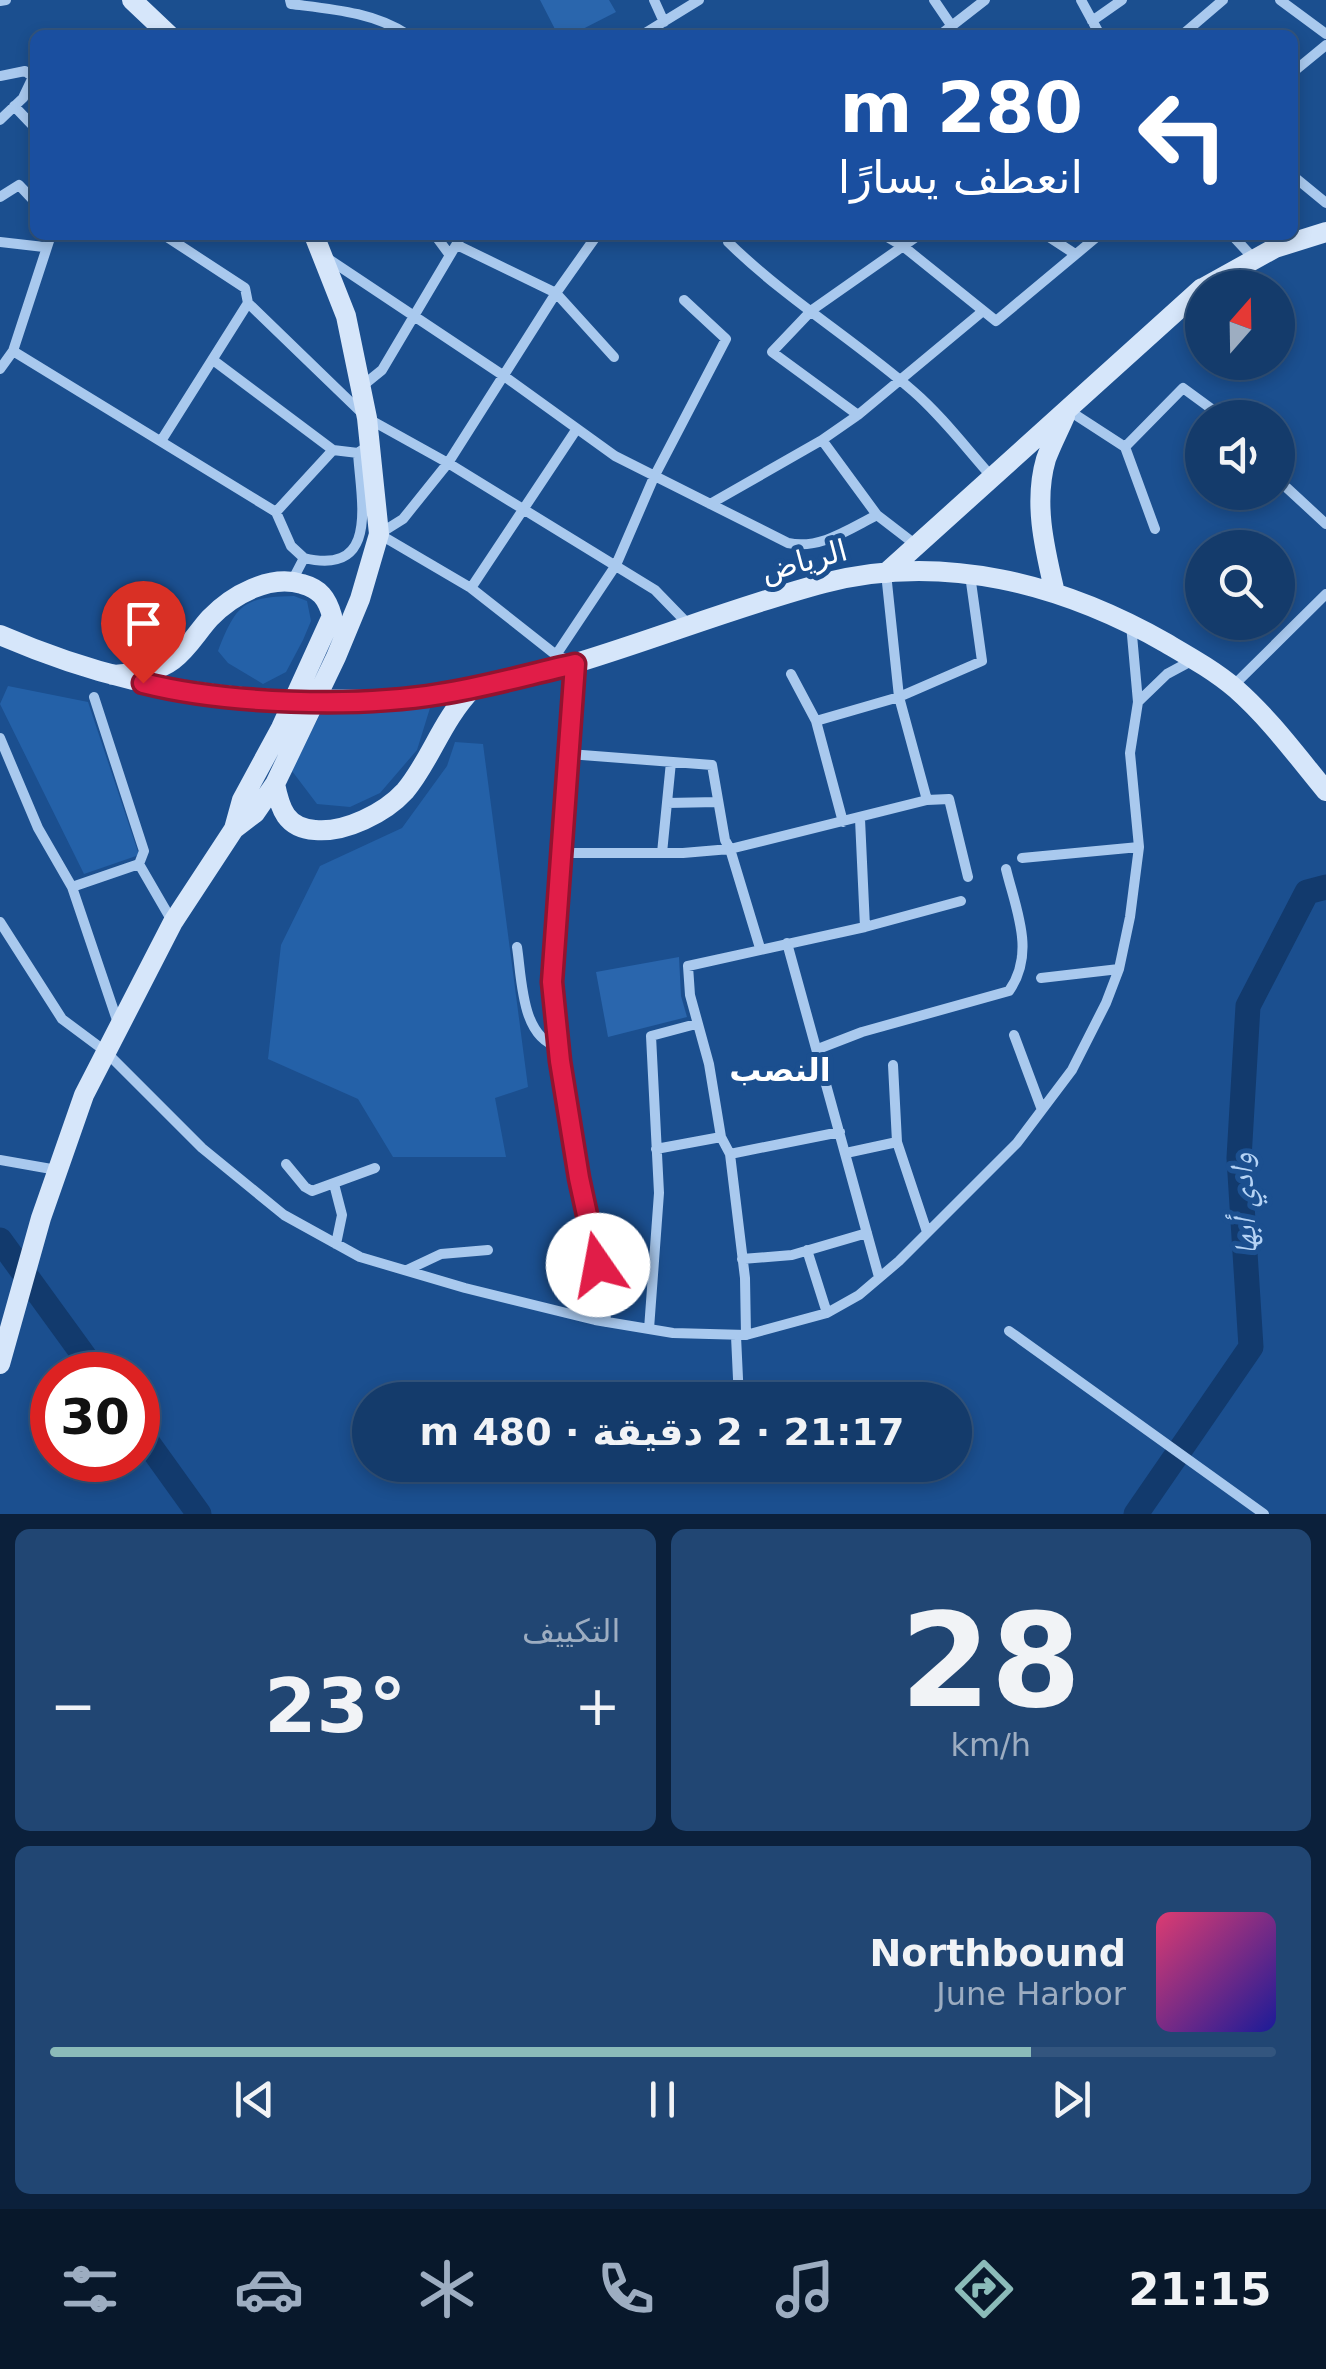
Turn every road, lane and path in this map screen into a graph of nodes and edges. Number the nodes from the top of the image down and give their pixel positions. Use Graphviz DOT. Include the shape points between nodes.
graph roads {
  1 [pos="132,0"];
  2 [pos="290,0"];
  3 [pos="654,0"];
  4 [pos="699,0"];
  5 [pos="934,0"];
  6 [pos="985,0"];
  7 [pos="1081,0"];
  8 [pos="1122,0"];
  9 [pos="1224,0"];
  10 [pos="1280,0"];
  11 [pos="1092,21"];
  12 [pos="664,22"];
  13 [pos="951,25"];
  14 [pos="164,30"];
  15 [pos="400,30"];
  16 [pos="650,30"];
  17 [pos="946,30"];
  18 [pos="1097,30"];
  19 [pos="1188,30"];
  20 [pos="1326,34"];
  21 [pos="1326,46"];
  22 [pos="1316,54"];
  23 [pos="1326,64"];
  24 [pos="1298,68"];
  25 [pos="30,75"];
  26 [pos="0,76"];
  27 [pos="30,83"];
  28 [pos="14,106"];
  29 [pos="0,120"];
  30 [pos="30,123"];
  31 [pos="1298,179"];
  32 [pos="0,196"];
  33 [pos="30,196"];
  34 [pos="1326,203"];
  35 [pos="1326,232"];
  36 [pos="48,240"];
  37 [pos="172,240"];
  38 [pos="593,240"];
  39 [pos="730,240"];
  40 [pos="892,240"];
  41 [pos="913,240"];
  42 [pos="1054,240"];
  43 [pos="1093,240"];
  44 [pos="1237,240"];
  45 [pos="0,242"];
  46 [pos="318,245"];
  47 [pos="456,245"];
  48 [pos="904,247"];
  49 [pos="44,248"];
  50 [pos="1075,254"];
  51 [pos="1255,260"];
  52 [pos="1236,270"];
  53 [pos="556,293"];
  54 [pos="684,300"];
  55 [pos="248,303"];
  56 [pos="1185,304"];
  57 [pos="812,310"];
  58 [pos="983,311"];
  59 [pos="414,318"];
  60 [pos="13,351"];
  61 [pos="614,357"];
  62 [pos="214,360"];
  63 [pos="0,368"];
  64 [pos="504,376"];
  65 [pos="899,380"];
  66 [pos="360,387"];
  67 [pos="1199,400"];
  68 [pos="1068,410"];
  69 [pos="858,415"];
  70 [pos="367,418"];
  71 [pos="576,430"];
  72 [pos="822,440"];
  73 [pos="161,441"];
  74 [pos="1125,448"];
  75 [pos="364,449"];
  76 [pos="332,450"];
  77 [pos="448,464"];
  78 [pos="991,476"];
  79 [pos="654,477"];
  80 [pos="1295,495"];
  81 [pos="710,504"];
  82 [pos="521,509"];
  83 [pos="276,512"];
  84 [pos="877,515"];
  85 [pos="1326,524"];
  86 [pos="1156,529"];
  87 [pos="379,534"];
  88 [pos="917,546"];
  89 [pos="304,558"];
  90 [pos="616,566"];
  91 [pos="886,573"];
  92 [pos="970,573"];
  93 [pos="292,581"];
  94 [pos="471,588"];
  95 [pos="1055,593"];
  96 [pos="1326,594"];
  97 [pos="1131,623"];
  98 [pos="689,626"];
  99 [pos="0,635"];
  100 [pos="566,659"];
  101 [pos="1195,660"];
  102 [pos="792,674"];
  103 [pos="113,675"];
  104 [pos="1233,686"];
  105 [pos="472,688"];
  106 [pos="899,697"];
  107 [pos="94,698"];
  108 [pos="1138,702"];
  109 [pos="816,722"];
  110 [pos="0,738"];
  111 [pos="569,754"];
  112 [pos="671,762"];
  113 [pos="275,784"];
  114 [pos="1326,791"];
  115 [pos="927,800"];
  116 [pos="718,802"];
  117 [pos="667,803"];
  118 [pos="860,819"];
  119 [pos="843,822"];
  120 [pos="234,829"];
  121 [pos="1139,848"];
  122 [pos="730,849"];
  123 [pos="560,853"];
  124 [pos="662,853"];
  125 [pos="1022,858"];
  126 [pos="139,864"];
  127 [pos="1006,869"];
  128 [pos="968,877"];
  129 [pos="72,887"];
  130 [pos="960,900"];
  131 [pos="0,922"];
  132 [pos="172,922"];
  133 [pos="865,927"];
  134 [pos="787,944"];
  135 [pos="516,947"];
  136 [pos="760,948"];
  137 [pos="1118,969"];
  138 [pos="1042,978"];
  139 [pos="696,1024"];
  140 [pos="119,1027"];
  141 [pos="1014,1034"];
  142 [pos="559,1047"];
  143 [pos="818,1049"];
  144 [pos="106,1051"];
  145 [pos="893,1065"];
  146 [pos="1042,1110"];
  147 [pos="840,1132"];
  148 [pos="721,1137"];
  149 [pos="897,1142"];
  150 [pos="656,1149"];
  151 [pos="846,1153"];
  152 [pos="730,1154"];
  153 [pos="0,1160"];
  154 [pos="286,1164"];
  155 [pos="375,1168"];
  156 [pos="57,1170"];
  157 [pos="334,1184"];
  158 [pos="927,1232"];
  159 [pos="868,1233"];
  160 [pos="336,1244"];
  161 [pos="488,1250"];
  162 [pos="807,1250"];
  163 [pos="742,1259"];
  164 [pos="406,1270"];
  165 [pos="880,1277"];
  166 [pos="827,1313"];
  167 [pos="606,1322"];
  168 [pos="649,1329"];
  169 [pos="1010,1330"];
  170 [pos="741,1336"];
  171 [pos="0,1364"];
  172 [pos="740,1382"];
  173 [pos="1264,1514"];
  1 -- 14 [label="street"];
  2 -- 15 [label="street"];
  3 -- 12 [label="street"];
  4 -- 12 [label="street"];
  5 -- 13 [label="street"];
  6 -- 13 [label="street"];
  7 -- 11 [label="street"];
  8 -- 11 [label="street"];
  9 -- 19 [label="street"];
  10 -- 20 [label="street"];
  11 -- 18 [label="street"];
  12 -- 16 [label="street"];
  13 -- 17 [label="street"];
  21 -- 22 [label="street"];
  22 -- 23 [label="street"];
  22 -- 24 [label="street"];
  25 -- 26 [label="street"];
  27 -- 28 [label="street"];
  28 -- 29 [label="street"];
  28 -- 30 [label="street"];
  31 -- 34 [label="street"];
  32 -- 33 [label="street" via="20,185"];
  35 -- 51 [label="street"];
  36 -- 49 [label="street"];
  37 -- 55 [label="street" via="245,288"];
  38 -- 53 [label="street"];
  39 -- 57 [label="street" via="766,280"];
  40 -- 48 [label="street"];
  41 -- 48 [label="street"];
  42 -- 50 [label="street"];
  43 -- 50 [label="street"];
  44 -- 51 [label="street"];
  45 -- 49 [label="street"];
  46 -- 59 [label="street"];
  46 -- 66 [label="street" via="346,316"];
  47 -- 53 [label="street"];
  47 -- 59 [label="street"];
  48 -- 57 [label="street"];
  48 -- 58 [label="street"];
  49 -- 60 [label="street"];
  50 -- 58 [label="street" via="996,321"];
  51 -- 52 [label="street"];
  53 -- 61 [label="street"];
  53 -- 64 [label="street"];
  54 -- 79 [label="street" via="726,339"];
  55 -- 62 [label="street"];
  55 -- 70 [label="street"];
  56 -- 68 [label="street"];
  57 -- 65 [label="street"];
  57 -- 69 [label="street" via="772,352"];
  58 -- 65 [label="street"];
  59 -- 64 [label="street"];
  59 -- 66 [label="street" via="382,370"];
  60 -- 63 [label="street"];
  60 -- 73 [label="street"];
  62 -- 73 [label="street"];
  62 -- 76 [label="street"];
  64 -- 71 [label="street"];
  64 -- 77 [label="street"];
  65 -- 69 [label="street"];
  65 -- 78 [label="street"];
  66 -- 70 [label="street"];
  67 -- 74 [label="street" via="1183,388"];
  68 -- 74 [label="street"];
  68 -- 78 [label="street"];
  68 -- 95 [label="street" via="1046,459 1040,497"];
  69 -- 72 [label="street"];
  70 -- 75 [label="street"];
  70 -- 77 [label="street"];
  71 -- 79 [label="street"];
  71 -- 82 [label="street"];
  72 -- 81 [label="street"];
  72 -- 84 [label="street"];
  73 -- 83 [label="street"];
  74 -- 86 [label="street"];
  75 -- 76 [label="street"];
  75 -- 87 [label="street"];
  75 -- 89 [label="street" via="364,528 352,552 327,563"];
  76 -- 83 [label="street"];
  77 -- 82 [label="street"];
  77 -- 87 [label="street" via="403,520"];
  78 -- 88 [label="street"];
  79 -- 81 [label="street"];
  79 -- 90 [label="street"];
  80 -- 85 [label="street"];
  81 -- 84 [label="street" via="803,546"];
  82 -- 90 [label="street"];
  82 -- 94 [label="street"];
  83 -- 89 [label="street"];
  84 -- 88 [label="street"];
  87 -- 94 [label="street"];
  87 -- 113 [label="street" via="336,657"];
  88 -- 91 [label="street"];
  89 -- 93 [label="street"];
  90 -- 98 [label="street" via="655,590"];
  90 -- 100 [label="street"];
  91 -- 92 [label="street, الرياض"];
  91 -- 98 [label="street, الرياض" via="827,583"];
  91 -- 106 [label="street"];
  92 -- 95 [label="street, الرياض"];
  92 -- 106 [label="street" via="982,661"];
  93 -- 103 [label="street" via="234,598 174,659 151,672"];
  93 -- 120 [label="street" via="314,587 328,600 332,616"];
  94 -- 100 [label="street"];
  95 -- 97 [label="street, الرياض"];
  96 -- 104 [label="street"];
  97 -- 101 [label="street, الرياض"];
  97 -- 108 [label="street"];
  98 -- 100 [label="street, الرياض"];
  99 -- 103 [label="street"];
  100 -- 105 [label="street, الرياض"];
  100 -- 111 [label="street"];
  101 -- 104 [label="street, الرياض"];
  101 -- 108 [label="street" via="1167,674"];
  102 -- 109 [label="street"];
  103 -- 105 [label="street, الرياض, bridge" via="178,692 270,699 386,700"];
  104 -- 114 [label="street, الرياض"];
  105 -- 113 [label="street" via="403,793 360,822 312,830 287,820"];
  106 -- 109 [label="street"];
  106 -- 115 [label="street"];
  107 -- 126 [label="street" via="144,850"];
  108 -- 121 [label="street" via="1130,753"];
  109 -- 119 [label="street"];
  110 -- 129 [label="street"];
  111 -- 112 [label="street"];
  111 -- 123 [label="street"];
  112 -- 116 [label="street" via="712,765"];
  112 -- 117 [label="street"];
  113 -- 120 [label="street" via="256,813"];
  115 -- 118 [label="street"];
  115 -- 128 [label="street" via="949,799"];
  116 -- 117 [label="street"];
  116 -- 122 [label="street"];
  117 -- 124 [label="street"];
  118 -- 119 [label="street"];
  118 -- 133 [label="street"];
  119 -- 122 [label="street"];
  120 -- 132 [label="street"];
  121 -- 125 [label="street"];
  121 -- 137 [label="street"];
  122 -- 124 [label="street"];
  122 -- 136 [label="street"];
  123 -- 124 [label="street"];
  123 -- 142 [label="street" via="552,982"];
  126 -- 129 [label="street"];
  126 -- 132 [label="street"];
  127 -- 143 [label="street" via="1024,954 1009,991"];
  129 -- 140 [label="street"];
  130 -- 133 [label="street"];
  131 -- 144 [label="street" via="62,1019"];
  132 -- 140 [label="street"];
  133 -- 134 [label="street"];
  134 -- 136 [label="street"];
  134 -- 143 [label="street"];
  135 -- 142 [label="street" via="532,1027 546,1044"];
  136 -- 139 [label="street" via="688,966"];
  137 -- 138 [label="street"];
  137 -- 146 [label="street" via="1072,1070"];
  139 -- 148 [label="street"];
  139 -- 150 [label="street" via="651,1036"];
  140 -- 144 [label="street"];
  141 -- 146 [label="street"];
  142 -- 167 [label="street"];
  143 -- 147 [label="street"];
  144 -- 156 [label="street"];
  144 -- 160 [label="street" via="202,1148 284,1215"];
  145 -- 149 [label="street"];
  146 -- 158 [label="street"];
  147 -- 151 [label="street"];
  147 -- 152 [label="street"];
  148 -- 150 [label="street"];
  148 -- 152 [label="street"];
  149 -- 151 [label="street"];
  149 -- 158 [label="street"];
  150 -- 168 [label="street"];
  151 -- 159 [label="street"];
  152 -- 163 [label="street"];
  153 -- 156 [label="street"];
  154 -- 157 [label="street" via="312,1190"];
  155 -- 157 [label="street"];
  156 -- 171 [label="street"];
  157 -- 160 [label="street" via="342,1215"];
  158 -- 165 [label="street"];
  159 -- 162 [label="street"];
  159 -- 165 [label="street"];
  160 -- 164 [label="street"];
  161 -- 164 [label="street" via="441,1254"];
  162 -- 163 [label="street"];
  162 -- 166 [label="street"];
  163 -- 170 [label="street"];
  164 -- 167 [label="street"];
  165 -- 166 [label="street"];
  166 -- 170 [label="street"];
  167 -- 168 [label="street"];
  168 -- 170 [label="street"];
  169 -- 173 [label="street"];
  170 -- 172 [label="street"];
}
